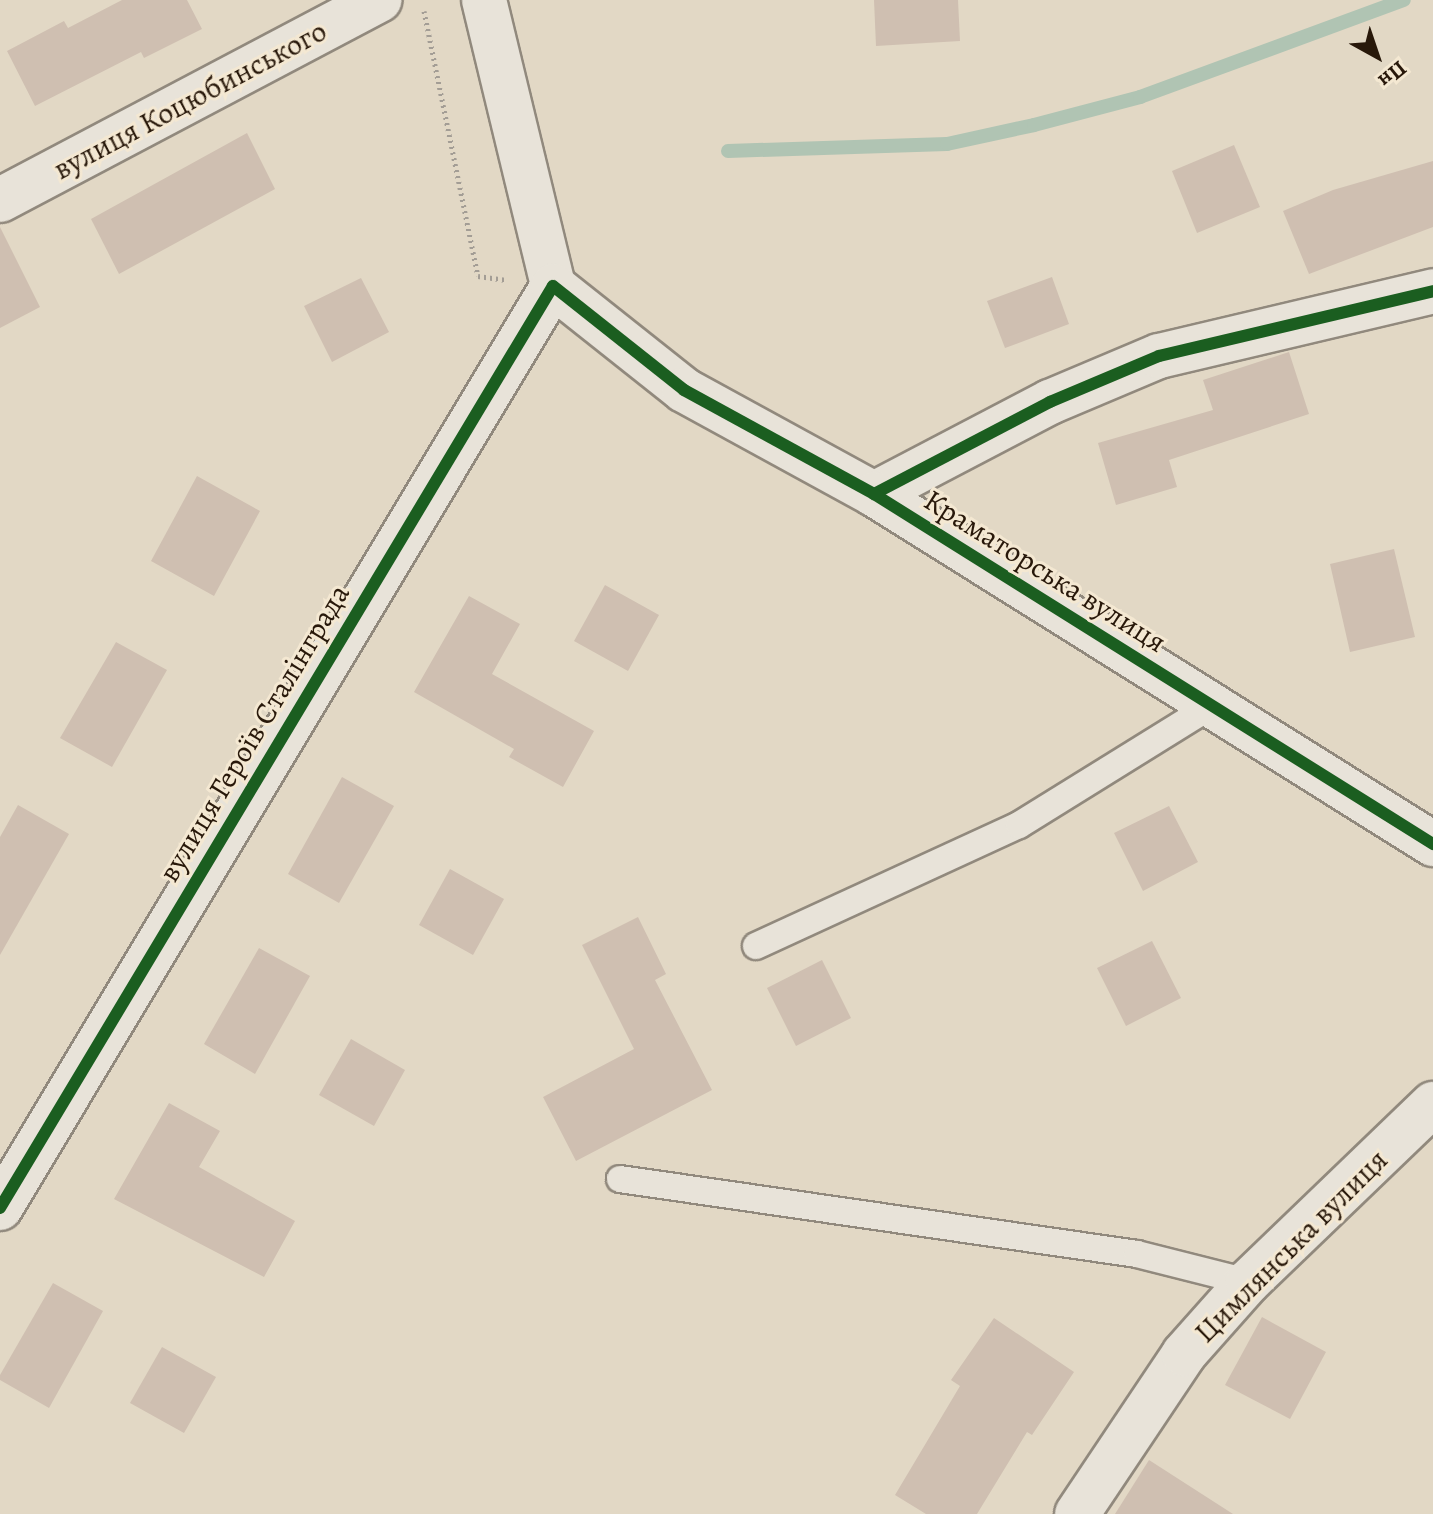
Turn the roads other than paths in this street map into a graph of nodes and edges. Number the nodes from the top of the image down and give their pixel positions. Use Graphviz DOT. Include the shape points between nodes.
graph roads {
  1 [pos="380,0"];
  2 [pos="484,0"];
  3 [pos="0,200"];
  4 [pos="553,286"];
  5 [pos="1433,291"];
  6 [pos="874,494"];
  7 [pos="1211,706"];
  8 [pos="1433,844"];
  9 [pos="756,946"];
  10 [pos="1433,1104"];
  11 [pos="620,1179"];
  12 [pos="0,1208"];
  13 [pos="1248,1282"];
  14 [pos="1077,1514"];
  1 -- 3 [label="street, вулиця Коцюбинського"];
  2 -- 4 [label="street"];
  4 -- 6 [label="street, Краматорська вулиця" via="684,390"];
  4 -- 12 [label="street, вулиця Героїв Сталінграда"];
  5 -- 6 [label="street" via="1159,356 1050,402"];
  6 -- 7 [label="street, Краматорська вулиця"];
  7 -- 8 [label="street, Краматорська вулиця"];
  7 -- 9 [label="lane" via="1019,825"];
  10 -- 13 [label="street, Цимлянська вулиця"];
  11 -- 13 [label="lane" via="1137,1254"];
  13 -- 14 [label="street, Цимлянська вулиця" via="1184,1354"];
}
